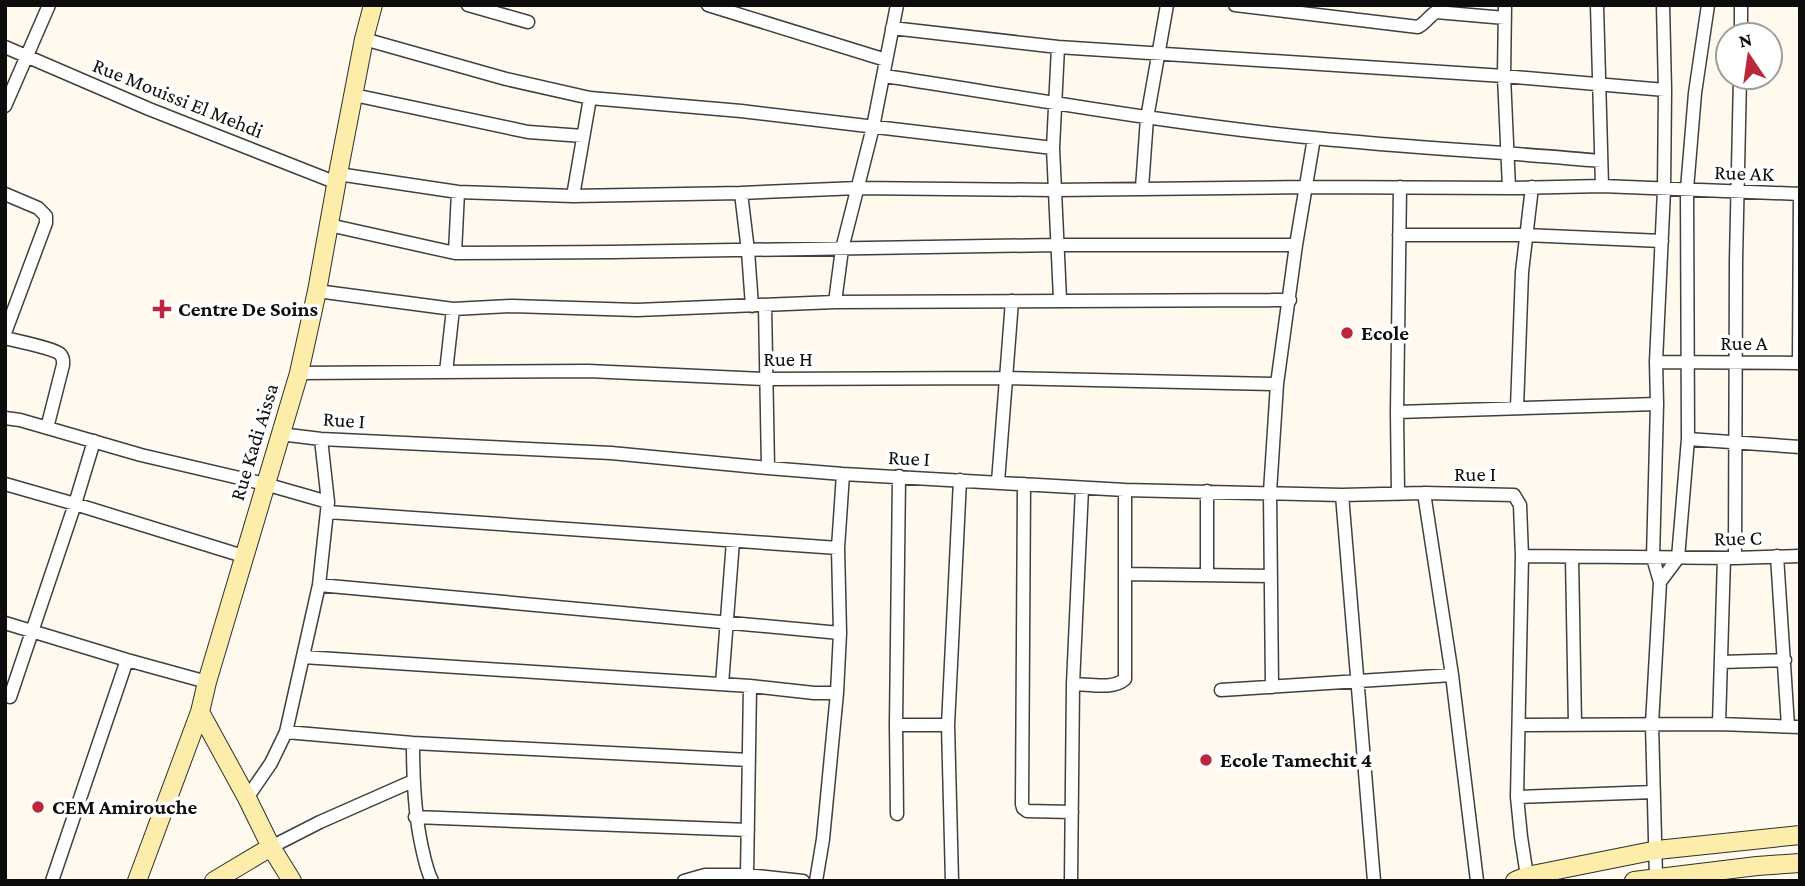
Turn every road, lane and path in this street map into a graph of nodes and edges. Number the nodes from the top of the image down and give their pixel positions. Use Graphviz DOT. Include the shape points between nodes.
graph roads {
  1 [pos="49,5"];
  2 [pos="373,5"];
  3 [pos="468,5"];
  4 [pos="708,5"];
  5 [pos="1167,5"];
  6 [pos="1235,5"];
  7 [pos="1597,5"];
  8 [pos="1663,5"];
  9 [pos="1708,5"];
  10 [pos="894,7"];
  11 [pos="1505,12"];
  12 [pos="528,22"];
  13 [pos="892,28"];
  14 [pos="365,38"];
  15 [pos="5,47"];
  16 [pos="1058,47"];
  17 [pos="1159,54"];
  18 [pos="27,56"];
  19 [pos="886,60"];
  20 [pos="885,76"];
  21 [pos="1504,76"];
  22 [pos="1599,85"];
  23 [pos="1665,90"];
  24 [pos="1740,91"];
  25 [pos="354,95"];
  26 [pos="590,97"];
  27 [pos="1055,102"];
  28 [pos="5,106"];
  29 [pos="1147,118"];
  30 [pos="873,127"];
  31 [pos="583,136"];
  32 [pos="1314,138"];
  33 [pos="1054,148"];
  34 [pos="1507,152"];
  35 [pos="1601,161"];
  36 [pos="337,178"];
  37 [pos="1602,186"];
  38 [pos="1306,187"];
  39 [pos="1400,187"];
  40 [pos="1532,187"];
  41 [pos="858,188"];
  42 [pos="1142,188"];
  43 [pos="1509,188"];
  44 [pos="1054,190"];
  45 [pos="1664,190"];
  46 [pos="1687,190"];
  47 [pos="458,192"];
  48 [pos="1737,192"];
  49 [pos="741,193"];
  50 [pos="5,194"];
  51 [pos="1800,194"];
  52 [pos="573,196"];
  53 [pos="329,225"];
  54 [pos="1399,235"];
  55 [pos="1525,235"];
  56 [pos="1662,241"];
  57 [pos="1057,245"];
  58 [pos="1296,245"];
  59 [pos="842,249"];
  60 [pos="748,251"];
  61 [pos="455,253"];
  62 [pos="317,292"];
  63 [pos="1060,299"];
  64 [pos="1290,300"];
  65 [pos="1012,301"];
  66 [pos="835,302"];
  67 [pos="758,305"];
  68 [pos="453,309"];
  69 [pos="5,335"];
  70 [pos="1656,362"];
  71 [pos="1735,362"];
  72 [pos="1687,363"];
  73 [pos="1799,363"];
  74 [pos="446,372"];
  75 [pos="299,373"];
  76 [pos="1005,378"];
  77 [pos="765,379"];
  78 [pos="1277,384"];
  79 [pos="1657,404"];
  80 [pos="1517,408"];
  81 [pos="1397,412"];
  82 [pos="5,418"];
  83 [pos="47,428"];
  84 [pos="280,433"];
  85 [pos="321,439"];
  86 [pos="1688,439"];
  87 [pos="94,441"];
  88 [pos="1734,442"];
  89 [pos="1800,447"];
  90 [pos="768,468"];
  91 [pos="843,474"];
  92 [pos="899,476"];
  93 [pos="960,480"];
  94 [pos="999,482"];
  95 [pos="5,484"];
  96 [pos="265,484"];
  97 [pos="1024,484"];
  98 [pos="1082,488"];
  99 [pos="1125,490"];
  100 [pos="1207,491"];
  101 [pos="1269,492"];
  102 [pos="1424,493"];
  103 [pos="1398,494"];
  104 [pos="1342,495"];
  105 [pos="75,504"];
  106 [pos="328,507"];
  107 [pos="733,541"];
  108 [pos="838,548"];
  109 [pos="243,556"];
  110 [pos="1522,556"];
  111 [pos="1573,556"];
  112 [pos="1777,556"];
  113 [pos="1800,556"];
  114 [pos="1653,558"];
  115 [pos="1678,558"];
  116 [pos="1730,558"];
  117 [pos="1125,574"];
  118 [pos="1207,575"];
  119 [pos="1271,576"];
  120 [pos="1660,582"];
  121 [pos="319,585"];
  122 [pos="5,622"];
  123 [pos="727,622"];
  124 [pos="32,631"];
  125 [pos="840,632"];
  126 [pos="303,657"];
  127 [pos="127,660"];
  128 [pos="1785,660"];
  129 [pos="1721,662"];
  130 [pos="1452,674"];
  131 [pos="1358,680"];
  132 [pos="207,682"];
  133 [pos="722,684"];
  134 [pos="1073,684"];
  135 [pos="750,686"];
  136 [pos="1272,687"];
  137 [pos="1221,690"];
  138 [pos="837,693"];
  139 [pos="10,697"];
  140 [pos="200,712"];
  141 [pos="1575,724"];
  142 [pos="1652,724"];
  143 [pos="1719,724"];
  144 [pos="895,725"];
  145 [pos="1519,725"];
  146 [pos="948,726"];
  147 [pos="1794,727"];
  148 [pos="286,732"];
  149 [pos="413,743"];
  150 [pos="749,760"];
  151 [pos="413,781"];
  152 [pos="1654,792"];
  153 [pos="1517,797"];
  154 [pos="247,798"];
  155 [pos="1072,812"];
  156 [pos="897,814"];
  157 [pos="415,817"];
  158 [pos="748,830"];
  159 [pos="1800,835"];
  160 [pos="271,846"];
  161 [pos="1657,850"];
  162 [pos="1800,863"];
  163 [pos="747,875"];
  164 [pos="1657,877"];
  165 [pos="732,878"];
  166 [pos="1521,878"];
  167 [pos="52,881"];
  168 [pos="137,881"];
  169 [pos="214,881"];
  170 [pos="292,881"];
  171 [pos="432,881"];
  172 [pos="684,881"];
  173 [pos="803,881"];
  174 [pos="816,881"];
  175 [pos="952,881"];
  176 [pos="1071,881"];
  177 [pos="1374,881"];
  178 [pos="1477,881"];
  179 [pos="1634,881"];
  1 -- 18 [label="street"];
  2 -- 14 [label="main road, Rue Kadi Aissa"];
  3 -- 12 [label="street"];
  4 -- 19 [label="street"];
  5 -- 17 [label="street"];
  6 -- 11 [label="street" via="1418,27 1436,12"];
  7 -- 22 [label="street"];
  8 -- 23 [label="street"];
  9 -- 46 [label="street"];
  10 -- 13 [label="street"];
  11 -- 21 [label="street"];
  13 -- 16 [label="street"];
  13 -- 19 [label="street"];
  14 -- 25 [label="main road, Rue Kadi Aissa"];
  14 -- 26 [label="street" via="506,79"];
  15 -- 18 [label="street, Rue Mouissi El Mehdi"];
  16 -- 17 [label="street"];
  16 -- 27 [label="street"];
  17 -- 21 [label="street"];
  17 -- 29 [label="street"];
  18 -- 28 [label="street"];
  18 -- 36 [label="street, Rue Mouissi El Mehdi" via="149,110"];
  19 -- 20 [label="street"];
  20 -- 27 [label="street"];
  20 -- 30 [label="street"];
  21 -- 22 [label="street"];
  21 -- 34 [label="street"];
  22 -- 23 [label="street"];
  22 -- 35 [label="street"];
  23 -- 45 [label="street"];
  24 -- 48 [label="street"];
  25 -- 31 [label="street" via="528,132"];
  25 -- 36 [label="main road, Rue Kadi Aissa"];
  26 -- 30 [label="street"];
  26 -- 31 [label="street"];
  27 -- 29 [label="street"];
  27 -- 33 [label="street"];
  29 -- 32 [label="street"];
  29 -- 42 [label="street"];
  30 -- 33 [label="street"];
  30 -- 41 [label="street"];
  31 -- 52 [label="street"];
  32 -- 34 [label="street"];
  32 -- 38 [label="street"];
  33 -- 44 [label="street"];
  34 -- 35 [label="street"];
  34 -- 43 [label="street"];
  35 -- 37 [label="street"];
  36 -- 47 [label="street, Rue Mouissi El Mehdi"];
  36 -- 53 [label="main road, Rue Kadi Aissa"];
  37 -- 40 [label="street, Rue AK"];
  37 -- 45 [label="street, Rue AK"];
  38 -- 39 [label="street, Rue AK"];
  38 -- 42 [label="street, Rue AK"];
  38 -- 58 [label="street"];
  39 -- 43 [label="street, Rue AK"];
  39 -- 54 [label="street"];
  40 -- 43 [label="street, Rue AK"];
  40 -- 55 [label="street"];
  41 -- 44 [label="street, Rue Mouissi El Mehdi"];
  41 -- 49 [label="street, Rue Mouissi El Mehdi"];
  41 -- 59 [label="street"];
  42 -- 44 [label="street, Rue AK"];
  44 -- 57 [label="street"];
  45 -- 46 [label="street, Rue AK"];
  45 -- 56 [label="street"];
  46 -- 48 [label="street, Rue AK"];
  46 -- 72 [label="street"];
  47 -- 52 [label="street, Rue Mouissi El Mehdi"];
  47 -- 61 [label="street"];
  48 -- 51 [label="street, Rue AK"];
  48 -- 71 [label="street"];
  49 -- 52 [label="street, Rue Mouissi El Mehdi"];
  49 -- 60 [label="street"];
  50 -- 69 [label="street" via="38,208 46,223"];
  51 -- 73 [label="street"];
  53 -- 61 [label="street"];
  53 -- 62 [label="main road, Rue Kadi Aissa"];
  54 -- 55 [label="street"];
  54 -- 81 [label="street"];
  55 -- 56 [label="street"];
  55 -- 80 [label="street"];
  56 -- 70 [label="street"];
  57 -- 58 [label="street"];
  57 -- 59 [label="street"];
  57 -- 63 [label="street"];
  58 -- 64 [label="street"];
  59 -- 60 [label="street"];
  59 -- 66 [label="street"];
  60 -- 61 [label="street"];
  60 -- 67 [label="street"];
  62 -- 68 [label="street"];
  62 -- 75 [label="main road, Rue Kadi Aissa"];
  63 -- 64 [label="street"];
  63 -- 65 [label="street"];
  64 -- 78 [label="street"];
  65 -- 66 [label="street"];
  65 -- 76 [label="street"];
  66 -- 67 [label="street"];
  67 -- 68 [label="street"];
  67 -- 77 [label="street"];
  68 -- 74 [label="street"];
  69 -- 83 [label="street" via="63,359"];
  70 -- 72 [label="street, Rue A"];
  70 -- 79 [label="street"];
  71 -- 72 [label="street, Rue A"];
  71 -- 73 [label="street, Rue A"];
  71 -- 88 [label="street"];
  72 -- 86 [label="street"];
  74 -- 75 [label="street, Rue H"];
  74 -- 77 [label="street, Rue H" via="588,371"];
  75 -- 84 [label="main road, Rue Kadi Aissa"];
  76 -- 77 [label="street, Rue H"];
  76 -- 78 [label="street, Rue H"];
  76 -- 94 [label="street"];
  77 -- 90 [label="street"];
  78 -- 101 [label="street"];
  79 -- 80 [label="street"];
  79 -- 114 [label="street"];
  80 -- 81 [label="street"];
  81 -- 103 [label="street"];
  82 -- 83 [label="street"];
  83 -- 87 [label="street"];
  84 -- 85 [label="street, Rue I"];
  84 -- 96 [label="main road, Rue Kadi Aissa"];
  85 -- 90 [label="street, Rue I" via="611,453"];
  85 -- 106 [label="street"];
  86 -- 88 [label="street"];
  86 -- 115 [label="street"];
  87 -- 96 [label="street"];
  87 -- 105 [label="street"];
  88 -- 89 [label="street"];
  88 -- 116 [label="street"];
  90 -- 91 [label="street, Rue I"];
  91 -- 92 [label="street, Rue I"];
  91 -- 108 [label="street"];
  92 -- 93 [label="street, Rue I"];
  92 -- 144 [label="street"];
  93 -- 94 [label="street, Rue I"];
  93 -- 146 [label="street"];
  94 -- 97 [label="street, Rue I"];
  95 -- 105 [label="street"];
  96 -- 106 [label="street"];
  96 -- 109 [label="main road, Rue Kadi Aissa"];
  97 -- 98 [label="street, Rue I"];
  97 -- 155 [label="street" via="1022,804 1027,811"];
  98 -- 99 [label="street, Rue I"];
  98 -- 134 [label="street"];
  99 -- 100 [label="street, Rue I"];
  99 -- 117 [label="street"];
  100 -- 101 [label="street, Rue I"];
  100 -- 118 [label="street"];
  101 -- 104 [label="street, Rue I"];
  101 -- 119 [label="street"];
  102 -- 103 [label="street, Rue I"];
  102 -- 110 [label="street, Rue I" via="1514,495 1520,505"];
  102 -- 130 [label="street"];
  103 -- 104 [label="street, Rue I"];
  104 -- 131 [label="street"];
  105 -- 109 [label="street"];
  105 -- 124 [label="street"];
  106 -- 107 [label="street"];
  106 -- 121 [label="street"];
  107 -- 108 [label="street"];
  107 -- 123 [label="street"];
  108 -- 125 [label="street"];
  109 -- 132 [label="main road, Rue Kadi Aissa"];
  110 -- 111 [label="street, Rue C"];
  110 -- 145 [label="street"];
  111 -- 114 [label="street, Rue C"];
  111 -- 141 [label="street"];
  112 -- 113 [label="street, Rue C"];
  112 -- 116 [label="street, Rue C"];
  112 -- 128 [label="street"];
  114 -- 115 [label="street, Rue C"];
  114 -- 120 [label="street"];
  115 -- 116 [label="street, Rue C"];
  115 -- 120 [label="street"];
  116 -- 129 [label="street"];
  117 -- 118 [label="street"];
  117 -- 134 [label="street" via="1125,679 1114,685"];
  118 -- 119 [label="street"];
  119 -- 136 [label="street"];
  120 -- 142 [label="street"];
  121 -- 123 [label="street"];
  121 -- 126 [label="street"];
  122 -- 124 [label="street"];
  123 -- 125 [label="street"];
  123 -- 133 [label="street"];
  124 -- 127 [label="street"];
  124 -- 139 [label="street"];
  125 -- 138 [label="street"];
  126 -- 133 [label="street"];
  126 -- 148 [label="street"];
  127 -- 132 [label="street"];
  127 -- 167 [label="street"];
  128 -- 129 [label="street"];
  128 -- 147 [label="street"];
  129 -- 143 [label="street"];
  130 -- 131 [label="street"];
  130 -- 178 [label="street"];
  131 -- 136 [label="street"];
  131 -- 177 [label="street"];
  132 -- 140 [label="main road, Rue Kadi Aissa"];
  133 -- 135 [label="street"];
  134 -- 155 [label="street"];
  135 -- 138 [label="street"];
  135 -- 150 [label="street"];
  136 -- 137 [label="street"];
  138 -- 174 [label="street"];
  140 -- 154 [label="main road"];
  140 -- 168 [label="main road, Rue Kadi Aissa"];
  141 -- 142 [label="street"];
  141 -- 145 [label="street"];
  142 -- 143 [label="street"];
  142 -- 152 [label="street"];
  143 -- 147 [label="street"];
  144 -- 146 [label="street"];
  144 -- 156 [label="street"];
  145 -- 153 [label="street"];
  146 -- 175 [label="street"];
  148 -- 149 [label="street"];
  148 -- 154 [label="street"];
  149 -- 150 [label="street"];
  149 -- 151 [label="street"];
  150 -- 158 [label="street"];
  151 -- 157 [label="street"];
  151 -- 160 [label="street"];
  152 -- 153 [label="street"];
  152 -- 161 [label="street"];
  153 -- 166 [label="street"];
  154 -- 160 [label="main road"];
  155 -- 176 [label="street"];
  157 -- 158 [label="street"];
  157 -- 171 [label="street"];
  158 -- 163 [label="street"];
  159 -- 161 [label="main road"];
  160 -- 169 [label="main road"];
  160 -- 170 [label="main road"];
  161 -- 164 [label="street"];
  161 -- 166 [label="main road"];
  162 -- 164 [label="main road"];
  163 -- 165 [label="street"];
  163 -- 173 [label="street"];
  164 -- 179 [label="main road"];
  165 -- 172 [label="street" via="705,875"];
}
